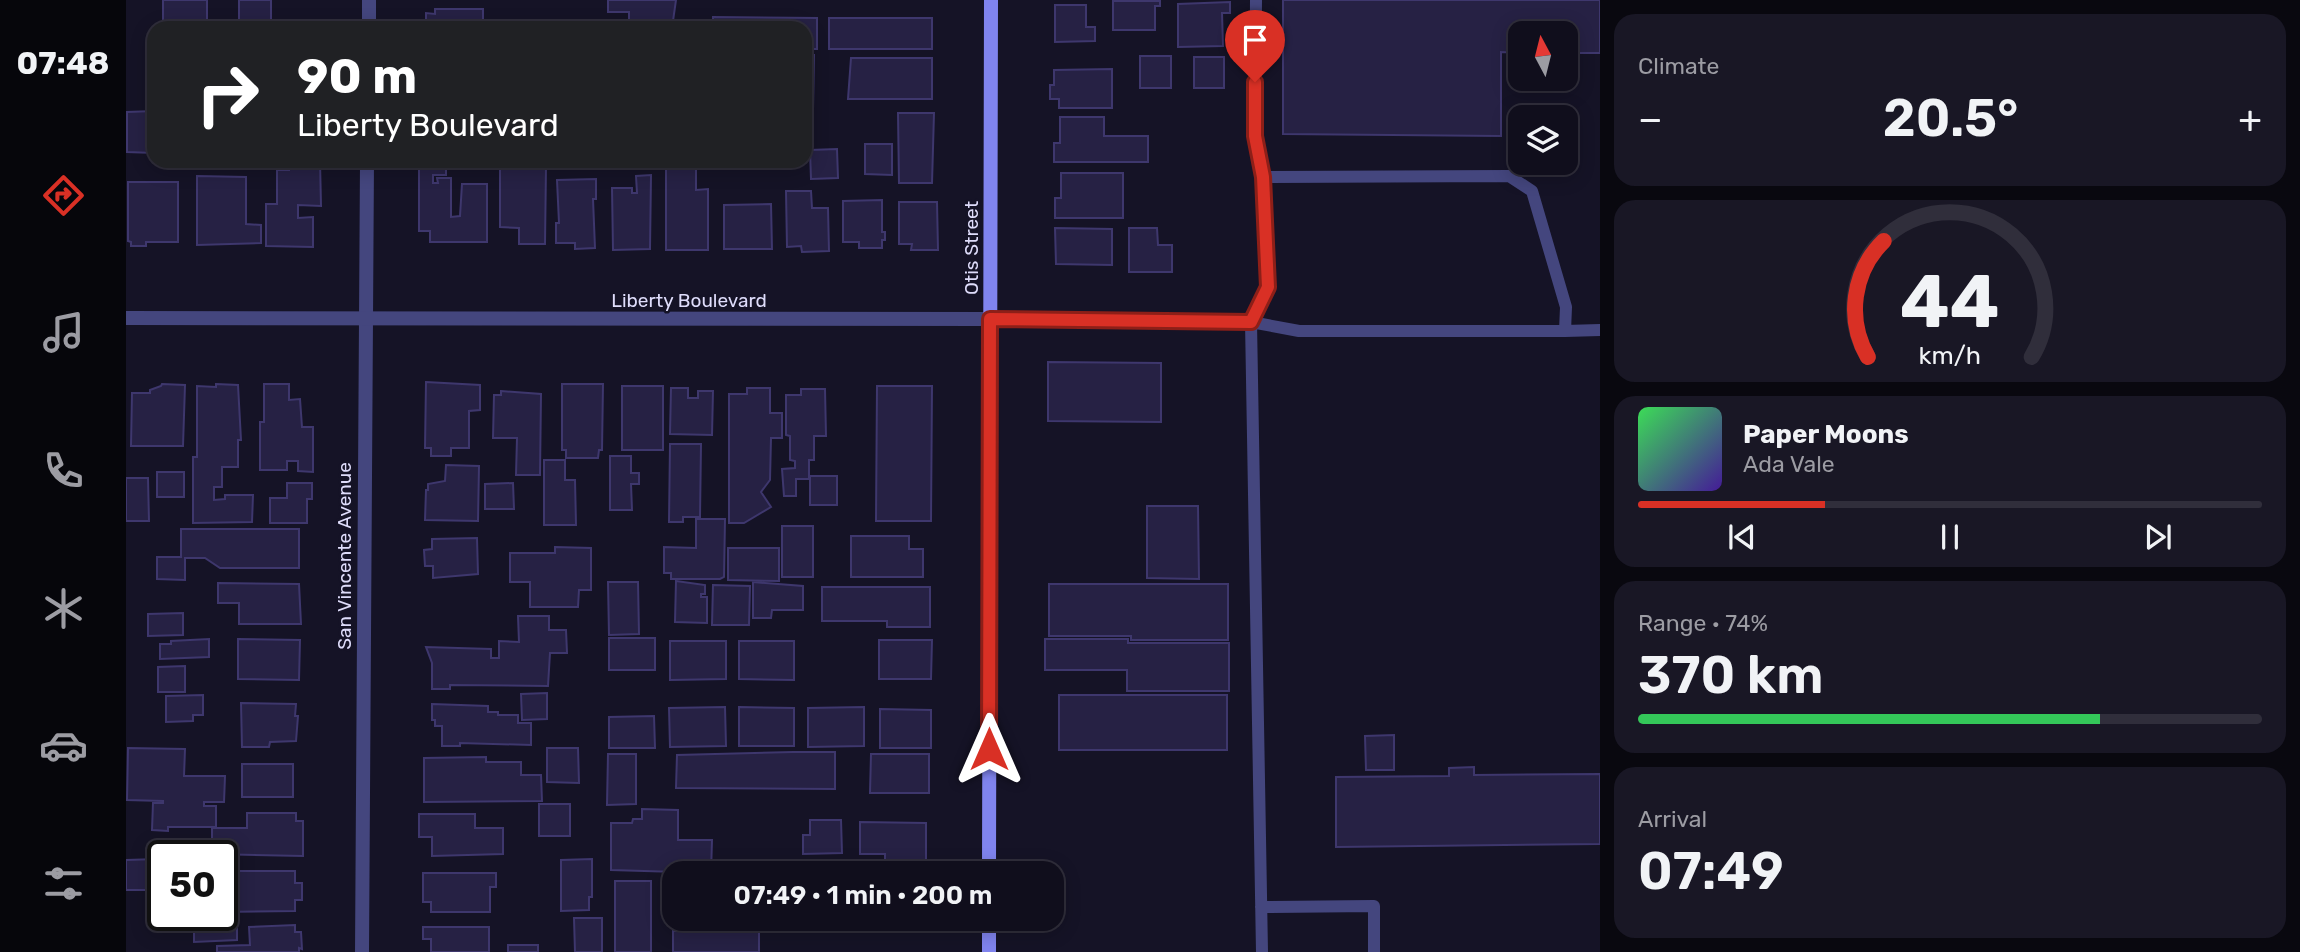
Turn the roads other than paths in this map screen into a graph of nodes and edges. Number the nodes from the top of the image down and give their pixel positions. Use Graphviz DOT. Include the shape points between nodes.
graph roads {
  1 [pos="369,0"];
  2 [pos="991,0"];
  3 [pos="1256,0"];
  4 [pos="369,21"];
  5 [pos="367,168"];
  6 [pos="1263,177"];
  7 [pos="126,318"];
  8 [pos="365,319"];
  9 [pos="990,319"];
  10 [pos="1251,322"];
  11 [pos="1600,330"];
  12 [pos="1565,331"];
  13 [pos="989,861"];
  14 [pos="1261,907"];
  15 [pos="989,931"];
  16 [pos="362,952"];
  17 [pos="989,952"];
  18 [pos="1262,952"];
  19 [pos="1374,952"];
  1 -- 4 [label="street"];
  2 -- 9 [label="main road, Otis Street"];
  3 -- 6 [label="lane" via="1255,136"];
  5 -- 8 [label="street, San Vincente Avenue"];
  6 -- 10 [label="lane" via="1268,287"];
  6 -- 12 [label="lane" via="1509,176 1532,191 1566,307"];
  7 -- 8 [label="street, Liberty Boulevard"];
  8 -- 9 [label="street, Liberty Boulevard"];
  8 -- 16 [label="street, San Vincente Avenue"];
  9 -- 10 [label="street, Liberty Boulevard"];
  9 -- 13 [label="main road, Otis Street"];
  10 -- 12 [label="lane" via="1299,331"];
  10 -- 14 [label="lane"];
  11 -- 12 [label="lane"];
  14 -- 18 [label="lane"];
  14 -- 19 [label="lane" via="1374,906"];
  15 -- 17 [label="main road"];
}
